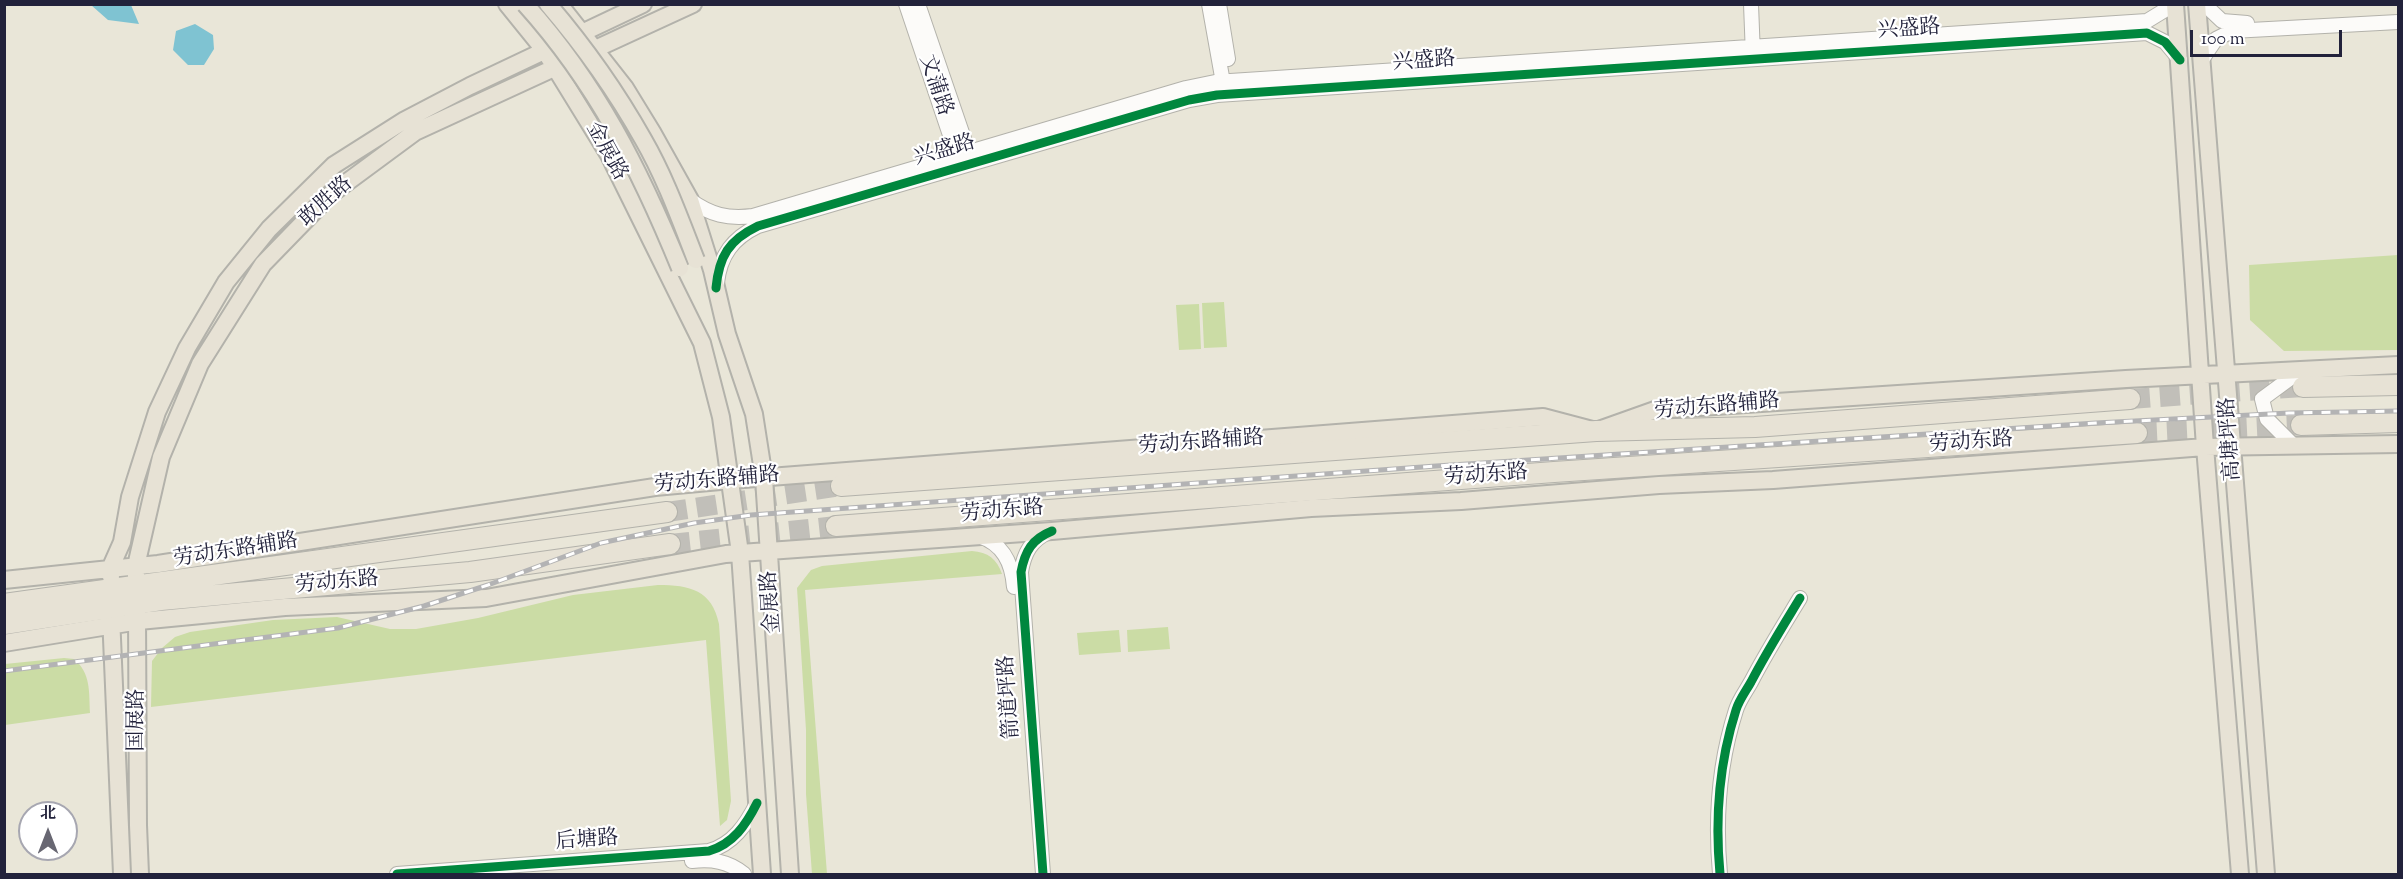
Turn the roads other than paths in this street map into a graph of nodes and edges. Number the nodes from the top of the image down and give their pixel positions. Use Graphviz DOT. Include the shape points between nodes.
graph roads {
  1 [pos="507,4"];
  2 [pos="525,4"];
  3 [pos="548,4"];
  4 [pos="559,4"];
  5 [pos="643,4"];
  6 [pos="693,4"];
  7 [pos="906,4"];
  8 [pos="918,4"];
  9 [pos="1209,4"];
  10 [pos="1219,4"];
  11 [pos="1751,4"];
  12 [pos="1760,4"];
  13 [pos="2169,4"];
  14 [pos="2175,4"];
  15 [pos="2197,4"];
  16 [pos="2204,4"];
  17 [pos="2398,15"];
  18 [pos="2398,22"];
  19 [pos="584,34"];
  20 [pos="595,49"];
  21 [pos="545,51"];
  22 [pos="1757,53"];
  23 [pos="2180,60"];
  24 [pos="2201,62"];
  25 [pos="555,68"];
  26 [pos="1229,88"];
  27 [pos="965,159"];
  28 [pos="690,200"];
  29 [pos="716,288"];
  30 [pos="727,334"];
  31 [pos="702,343"];
  32 [pos="2398,366"];
  33 [pos="2227,375"];
  34 [pos="2201,376"];
  35 [pos="2302,379"];
  36 [pos="2398,385"];
  37 [pos="2130,399"];
  38 [pos="2398,422"];
  39 [pos="2301,425"];
  40 [pos="1596,431"];
  41 [pos="2137,433"];
  42 [pos="2398,444"];
  43 [pos="2294,446"];
  44 [pos="2205,447"];
  45 [pos="2232,447"];
  46 [pos="1554,472"];
  47 [pos="764,478"];
  48 [pos="731,480"];
  49 [pos="1659,485"];
  50 [pos="841,486"];
  51 [pos="667,512"];
  52 [pos="836,526"];
  53 [pos="1052,531"];
  54 [pos="979,536"];
  55 [pos="670,544"];
  56 [pos="770,550"];
  57 [pos="740,553"];
  58 [pos="111,578"];
  59 [pos="4,580"];
  60 [pos="137,594"];
  61 [pos="1800,598"];
  62 [pos="4,604"];
  63 [pos="111,616"];
  64 [pos="4,624"];
  65 [pos="4,643"];
  66 [pos="757,803"];
  67 [pos="140,866"];
  68 [pos="120,870"];
  69 [pos="465,872"];
  70 [pos="147,874"];
  71 [pos="397,874"];
  72 [pos="514,874"];
  73 [pos="744,874"];
  74 [pos="762,874"];
  75 [pos="790,874"];
  76 [pos="1034,874"];
  77 [pos="1042,874"];
  78 [pos="1720,874"];
  79 [pos="2240,874"];
  80 [pos="2266,874"];
  1 -- 21 [label="main road, 金展路"];
  2 -- 31 [label="main road, 金展路, bridge" via="583,78 642,177 680,268"];
  3 -- 30 [label="main road, 金展路, bridge" via="601,72 644,139"];
  4 -- 19 [label="main road, 金展路"];
  5 -- 19 [label="main road, 敢胜路"];
  6 -- 20 [label="main road, 敢胜路"];
  7 -- 27 [label="street, 文蒲路"];
  8 -- 27 [label="street, 文蒲路"];
  9 -- 26 [label="street"];
  10 -- 26 [label="street"];
  11 -- 22 [label="street"];
  12 -- 22 [label="street"];
  13 -- 22 [label="street, 兴盛路" via="2147,21"];
  14 -- 23 [label="main road, 高塘坪路"];
  15 -- 24 [label="main road, 高塘坪路"];
  16 -- 17 [label="street" via="2215,16 2232,23"];
  18 -- 24 [label="street" via="2232,31 2216,39"];
  19 -- 20 [label="main road, 金展路"];
  19 -- 21 [label="main road, 敢胜路"];
  20 -- 25 [label="main road, 敢胜路"];
  20 -- 28 [label="main road, 金展路" via="625,88"];
  21 -- 25 [label="main road, 金展路"];
  21 -- 58 [label="main road, 敢胜路" via="405,120 334,165 269,229 226,282 173,376 142,453"];
  22 -- 23 [label="street, 兴盛路" via="2147,33 2166,42"];
  22 -- 26 [label="street, 兴盛路"];
  23 -- 34 [label="main road, 高塘坪路"];
  24 -- 33 [label="main road, 高塘坪路"];
  25 -- 31 [label="main road, 金展路" via="609,155"];
  25 -- 60 [label="main road, 敢胜路" via="415,132 331,194 263,264 200,364 161,457"];
  26 -- 27 [label="street, 兴盛路"];
  27 -- 28 [label="street, 兴盛路" via="753,216 723,217"];
  27 -- 29 [label="street, 兴盛路" via="752,229 728,249 718,271"];
  28 -- 29 [label="main road, 金展路"];
  29 -- 30 [label="main road, 金展路"];
  30 -- 47 [label="main road, 金展路" via="754,414"];
  31 -- 48 [label="main road, 金展路" via="721,417"];
  32 -- 35 [label="main road, 劳动东路辅路"];
  33 -- 34 [label="main road, 劳动东路辅路"];
  33 -- 35 [label="main road, 劳动东路辅路"];
  33 -- 45 [label="main road, 高塘坪路"];
  34 -- 40 [label="main road, 劳动东路辅路" via="1655,410"];
  34 -- 44 [label="main road, 高塘坪路"];
  35 -- 36 [label="highway"];
  35 -- 43 [label="street" via="2262,399 2266,419"];
  37 -- 40 [label="highway, 劳动东路" via="1755,427"];
  38 -- 39 [label="highway"];
  40 -- 47 [label="main road, 劳动东路辅路" via="1543,417"];
  40 -- 50 [label="highway, 劳动东路"];
  41 -- 46 [label="highway, 劳动东路"];
  42 -- 43 [label="main road"];
  43 -- 45 [label="main road"];
  44 -- 45 [label="main road"];
  44 -- 49 [label="main road"];
  44 -- 79 [label="main road, 高塘坪路"];
  45 -- 80 [label="main road, 高塘坪路"];
  46 -- 49 [label="main road"];
  46 -- 52 [label="highway, 劳动东路"];
  47 -- 48 [label="main road, 劳动东路辅路"];
  47 -- 56 [label="main road, 金展路"];
  48 -- 57 [label="main road, 金展路"];
  48 -- 60 [label="main road, 劳动东路辅路" via="655,487"];
  49 -- 53 [label="main road" via="1311,508"];
  51 -- 60 [label="highway, 劳动东路"];
  53 -- 54 [label="main road"];
  53 -- 77 [label="street, 箭道坪路" via="1034,541 1021,572"];
  54 -- 56 [label="main road"];
  54 -- 76 [label="street, 箭道坪路" via="997,545 1013,573"];
  55 -- 60 [label="highway, 劳动东路" via="470,572"];
  56 -- 57 [label="main road"];
  56 -- 75 [label="main road, 金展路"];
  57 -- 60 [label="main road" via="486,598 285,607"];
  57 -- 66 [label="main road, 金展路"];
  58 -- 59 [label="main road"];
  58 -- 60 [label="highway, 劳动东路"];
  58 -- 62 [label="highway, 劳动东路"];
  58 -- 63 [label="main road, 国展路"];
  60 -- 63 [label="highway, 劳动东路"];
  60 -- 67 [label="main road, 国展路"];
  61 -- 78 [label="street" via="1737,709 1718,813"];
  63 -- 64 [label="highway, 劳动东路"];
  63 -- 65 [label="main road"];
  63 -- 68 [label="main road, 国展路"];
  66 -- 69 [label="street, 后塘路" via="737,835 709,851"];
  66 -- 74 [label="main road, 金展路"];
  67 -- 70 [label="street"];
  69 -- 71 [label="street, 后塘路"];
  72 -- 73 [label="street, 后塘路" via="703,860 731,865"];
}
